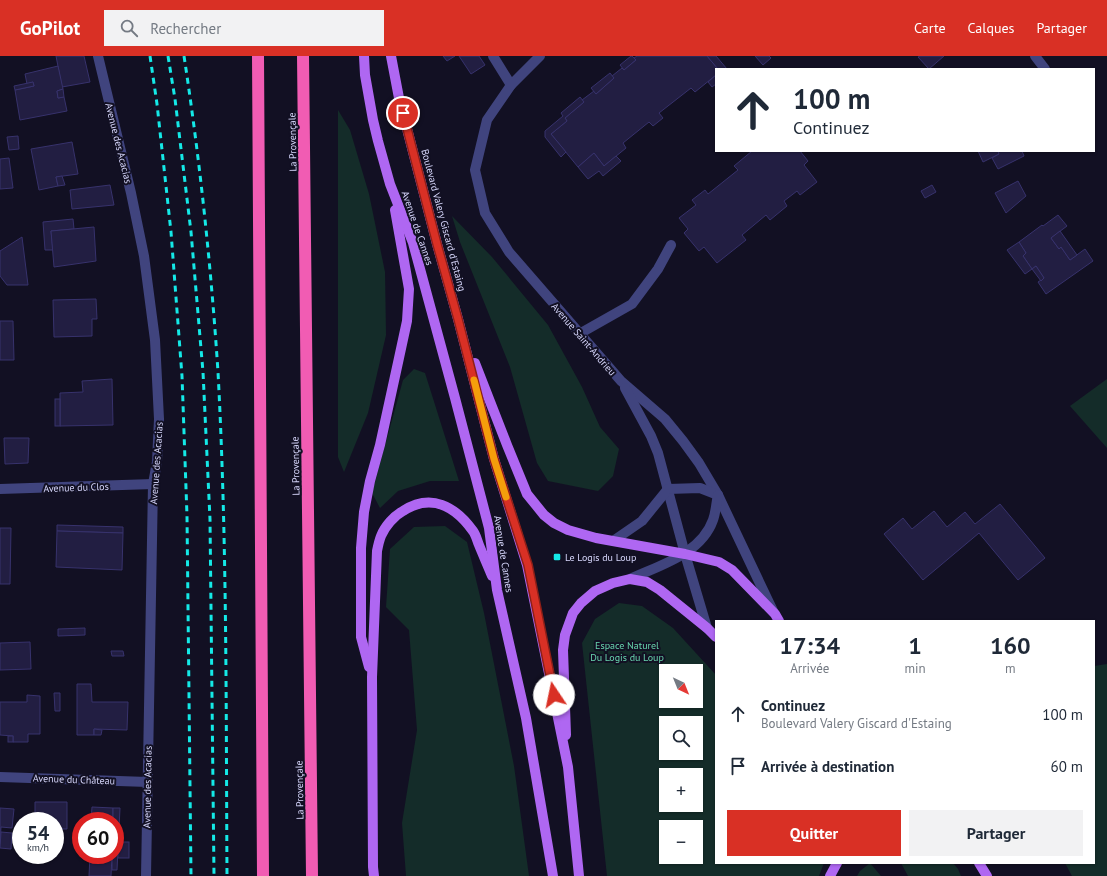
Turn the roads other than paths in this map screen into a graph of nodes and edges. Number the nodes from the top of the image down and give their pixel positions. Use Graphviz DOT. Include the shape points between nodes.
graph roads {
  1 [pos="98,56"];
  2 [pos="258,56"];
  3 [pos="303,56"];
  4 [pos="364,56"];
  5 [pos="391,56"];
  6 [pos="493,56"];
  7 [pos="540,56"];
  8 [pos="1035,56"];
  9 [pos="1044,68"];
  10 [pos="511,85"];
  11 [pos="390,184"];
  12 [pos="671,246"];
  13 [pos="458,319"];
  14 [pos="579,334"];
  15 [pos="621,381"];
  16 [pos="153,484"];
  17 [pos="0,489"];
  18 [pos="668,489"];
  19 [pos="718,495"];
  20 [pos="613,541"];
  21 [pos="685,554"];
  22 [pos="630,579"];
  23 [pos="497,590"];
  24 [pos="777,618"];
  25 [pos="707,628"];
  26 [pos="715,636"];
  27 [pos="372,677"];
  28 [pos="568,767"];
  29 [pos="0,777"];
  30 [pos="148,782"];
  31 [pos="836,864"];
  32 [pos="980,864"];
  33 [pos="146,876"];
  34 [pos="263,876"];
  35 [pos="312,876"];
  36 [pos="374,876"];
  37 [pos="553,876"];
  38 [pos="579,876"];
  39 [pos="830,876"];
  40 [pos="986,876"];
  1 -- 16 [label="street, Avenue des Acacias" via="144,256 155,340 159,419"];
  2 -- 34 [label="highway"];
  3 -- 35 [label="highway, La Provençale"];
  4 -- 11 [label="main road, Avenue de Cannes" via="373,120"];
  5 -- 13 [label="main road, Boulevard Valery Giscard d'Estaing" via="399,98"];
  6 -- 10 [label="street"];
  7 -- 10 [label="street, Avenue Saint-Andrieu"];
  8 -- 9 [label="street"];
  10 -- 14 [label="street, Avenue Saint-Andrieu" via="487,120 475,170 485,213 509,252"];
  11 -- 23 [label="main road, Avenue de Cannes" via="413,243 455,398 489,528"];
  11 -- 27 [label="main road" via="409,289 407,320 400,358 364,512 361,548 361,636"];
  12 -- 14 [label="street" via="658,269 632,304"];
  13 -- 20 [label="main road" via="527,494 554,523 568,530"];
  13 -- 28 [label="main road, Avenue de Cannes" via="494,459 528,565"];
  14 -- 15 [label="street, Avenue Saint-Andrieu"];
  15 -- 18 [label="street" via="651,436"];
  15 -- 19 [label="street, Avenue Saint-Andrieu" via="665,420 699,463"];
  16 -- 17 [label="street, Avenue du Clos"];
  16 -- 30 [label="street, Avenue des Acacias"];
  18 -- 19 [label="street" via="700,488"];
  18 -- 20 [label="street" via="642,521"];
  18 -- 21 [label="street"];
  19 -- 21 [label="street" via="714,518 708,530"];
  19 -- 24 [label="street, Avenue Saint-Andrieu"];
  20 -- 21 [label="main road"];
  21 -- 22 [label="street"];
  21 -- 24 [label="main road" via="719,562 732,570"];
  21 -- 25 [label="street"];
  22 -- 25 [label="main road" via="647,582 660,590"];
  22 -- 28 [label="main road" via="595,591 581,603 573,613 565,635 563,650"];
  23 -- 27 [label="main road" via="474,532 454,511 431,502 419,503 398,514 381,535 377,551"];
  23 -- 37 [label="main road, Avenue de Cannes" via="526,718"];
  25 -- 26 [label="main road"];
  27 -- 36 [label="main road"];
  28 -- 38 [label="main road, Avenue de Cannes"];
  29 -- 30 [label="street, Avenue du Château"];
  30 -- 33 [label="street, Avenue des Acacias"];
  31 -- 39 [label="main road"];
  32 -- 40 [label="main road"];
}
